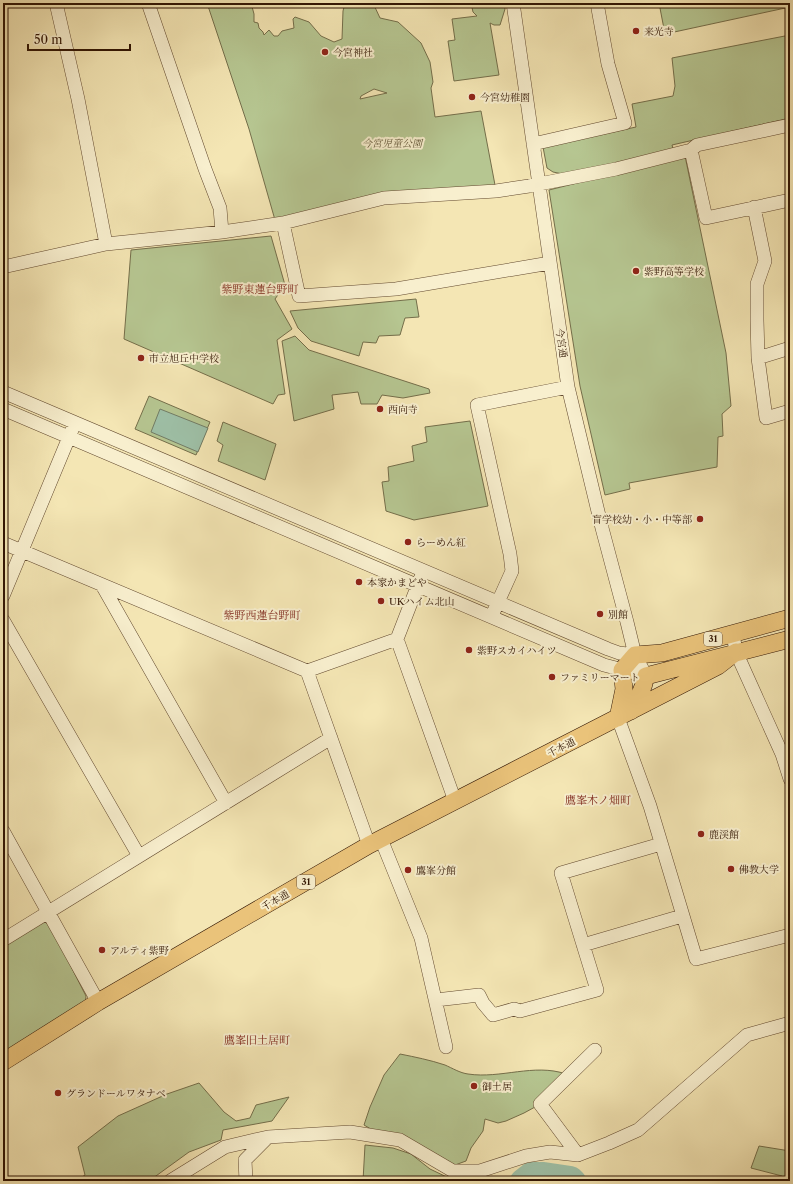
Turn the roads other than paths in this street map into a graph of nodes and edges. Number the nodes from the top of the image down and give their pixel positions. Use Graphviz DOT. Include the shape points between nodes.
graph roads {
  1 [pos="56,3"];
  2 [pos="148,3"];
  3 [pos="512,3"];
  4 [pos="597,3"];
  5 [pos="790,124"];
  6 [pos="533,144"];
  7 [pos="691,150"];
  8 [pos="538,184"];
  9 [pos="790,200"];
  10 [pos="754,207"];
  11 [pos="282,223"];
  12 [pos="222,232"];
  13 [pos="106,244"];
  14 [pos="550,263"];
  15 [pos="3,267"];
  16 [pos="790,348"];
  17 [pos="758,358"];
  18 [pos="568,387"];
  19 [pos="3,392"];
  20 [pos="3,409"];
  21 [pos="790,411"];
  22 [pos="75,423"];
  23 [pos="69,437"];
  24 [pos="272,506"];
  25 [pos="266,521"];
  26 [pos="3,543"];
  27 [pos="21,551"];
  28 [pos="423,571"];
  29 [pos="102,585"];
  30 [pos="418,586"];
  31 [pos="3,596"];
  32 [pos="497,602"];
  33 [pos="491,617"];
  34 [pos="790,618"];
  35 [pos="3,620"];
  36 [pos="733,634"];
  37 [pos="397,639"];
  38 [pos="790,639"];
  39 [pos="736,652"];
  40 [pos="635,654"];
  41 [pos="622,670"];
  42 [pos="307,672"];
  43 [pos="646,676"];
  44 [pos="624,715"];
  45 [pos="331,738"];
  46 [pos="790,779"];
  47 [pos="455,801"];
  48 [pos="226,803"];
  49 [pos="3,831"];
  50 [pos="375,842"];
  51 [pos="661,844"];
  52 [pos="139,856"];
  53 [pos="48,912"];
  54 [pos="682,916"];
  55 [pos="790,935"];
  56 [pos="3,940"];
  57 [pos="583,944"];
  58 [pos="436,1000"];
  59 [pos="98,1002"];
  60 [pos="790,1023"];
  61 [pos="446,1047"];
  62 [pos="595,1050"];
  63 [pos="3,1062"];
  64 [pos="268,1137"];
  65 [pos="578,1155"];
  66 [pos="170,1181"];
  67 [pos="246,1181"];
  1 -- 13 [label="street"];
  2 -- 12 [label="street" via="220,208"];
  3 -- 6 [label="street, 今宮通"];
  4 -- 6 [label="street" via="608,64 626,123"];
  5 -- 7 [label="street" via="697,145"];
  6 -- 8 [label="street, 今宮通"];
  7 -- 8 [label="street" via="616,169"];
  7 -- 10 [label="street" via="706,218"];
  8 -- 11 [label="street" via="496,191 384,198"];
  8 -- 14 [label="street, 今宮通"];
  9 -- 10 [label="street"];
  10 -- 17 [label="street" via="765,261 757,284"];
  11 -- 12 [label="street"];
  11 -- 14 [label="street" via="299,296 396,288"];
  12 -- 13 [label="street"];
  13 -- 15 [label="street"];
  14 -- 18 [label="street, 今宮通"];
  16 -- 17 [label="street"];
  17 -- 21 [label="street" via="766,418"];
  18 -- 32 [label="street" via="477,405 512,571"];
  18 -- 40 [label="street, 今宮通"];
  19 -- 22 [label="street"];
  20 -- 23 [label="street"];
  22 -- 23 [label="street"];
  22 -- 24 [label="street"];
  23 -- 25 [label="street"];
  23 -- 27 [label="street"];
  24 -- 25 [label="street"];
  24 -- 28 [label="street"];
  25 -- 30 [label="street"];
  26 -- 27 [label="street"];
  27 -- 29 [label="street"];
  27 -- 31 [label="street"];
  28 -- 30 [label="street"];
  28 -- 32 [label="street"];
  29 -- 42 [label="street"];
  29 -- 48 [label="street"];
  30 -- 33 [label="street"];
  30 -- 37 [label="street"];
  32 -- 33 [label="street"];
  32 -- 40 [label="street" via="608,650"];
  33 -- 41 [label="street" via="604,665"];
  34 -- 36 [label="main road, 31"];
  35 -- 52 [label="street"];
  36 -- 39 [label="street"];
  36 -- 40 [label="main road, 31" via="662,654"];
  37 -- 42 [label="street"];
  37 -- 47 [label="street"];
  38 -- 39 [label="main road, 31"];
  39 -- 43 [label="main road, 31"];
  39 -- 44 [label="main road, 31" via="718,666"];
  39 -- 46 [label="street" via="782,754"];
  40 -- 41 [label="main road"];
  40 -- 43 [label="street, 今宮通"];
  41 -- 43 [label="street"];
  41 -- 44 [label="main road"];
  42 -- 45 [label="street"];
  43 -- 44 [label="main road" via="641,695"];
  44 -- 47 [label="main road, 千本通 / 31"];
  44 -- 51 [label="street"];
  45 -- 48 [label="street"];
  45 -- 50 [label="street"];
  47 -- 50 [label="main road, 千本通 / 31"];
  48 -- 52 [label="street"];
  49 -- 53 [label="street"];
  50 -- 58 [label="street" via="421,938"];
  50 -- 59 [label="main road, 千本通 / 31"];
  51 -- 54 [label="street"];
  51 -- 57 [label="street" via="561,873"];
  52 -- 53 [label="street"];
  53 -- 56 [label="street"];
  53 -- 59 [label="street"];
  54 -- 55 [label="street" via="696,959"];
  54 -- 57 [label="street"];
  57 -- 58 [label="street" via="597,990 520,1011 514,1009 492,1015 479,995"];
  58 -- 61 [label="street"];
  59 -- 63 [label="main road, 千本通 / 31"];
  60 -- 65 [label="street" via="747,1035 638,1130"];
  62 -- 65 [label="street" via="540,1104"];
  64 -- 65 [label="street" via="350,1132 400,1140 453,1171 480,1171 526,1156 550,1152"];
  64 -- 66 [label="street" via="225,1147"];
  64 -- 67 [label="street" via="245,1160"];
}
